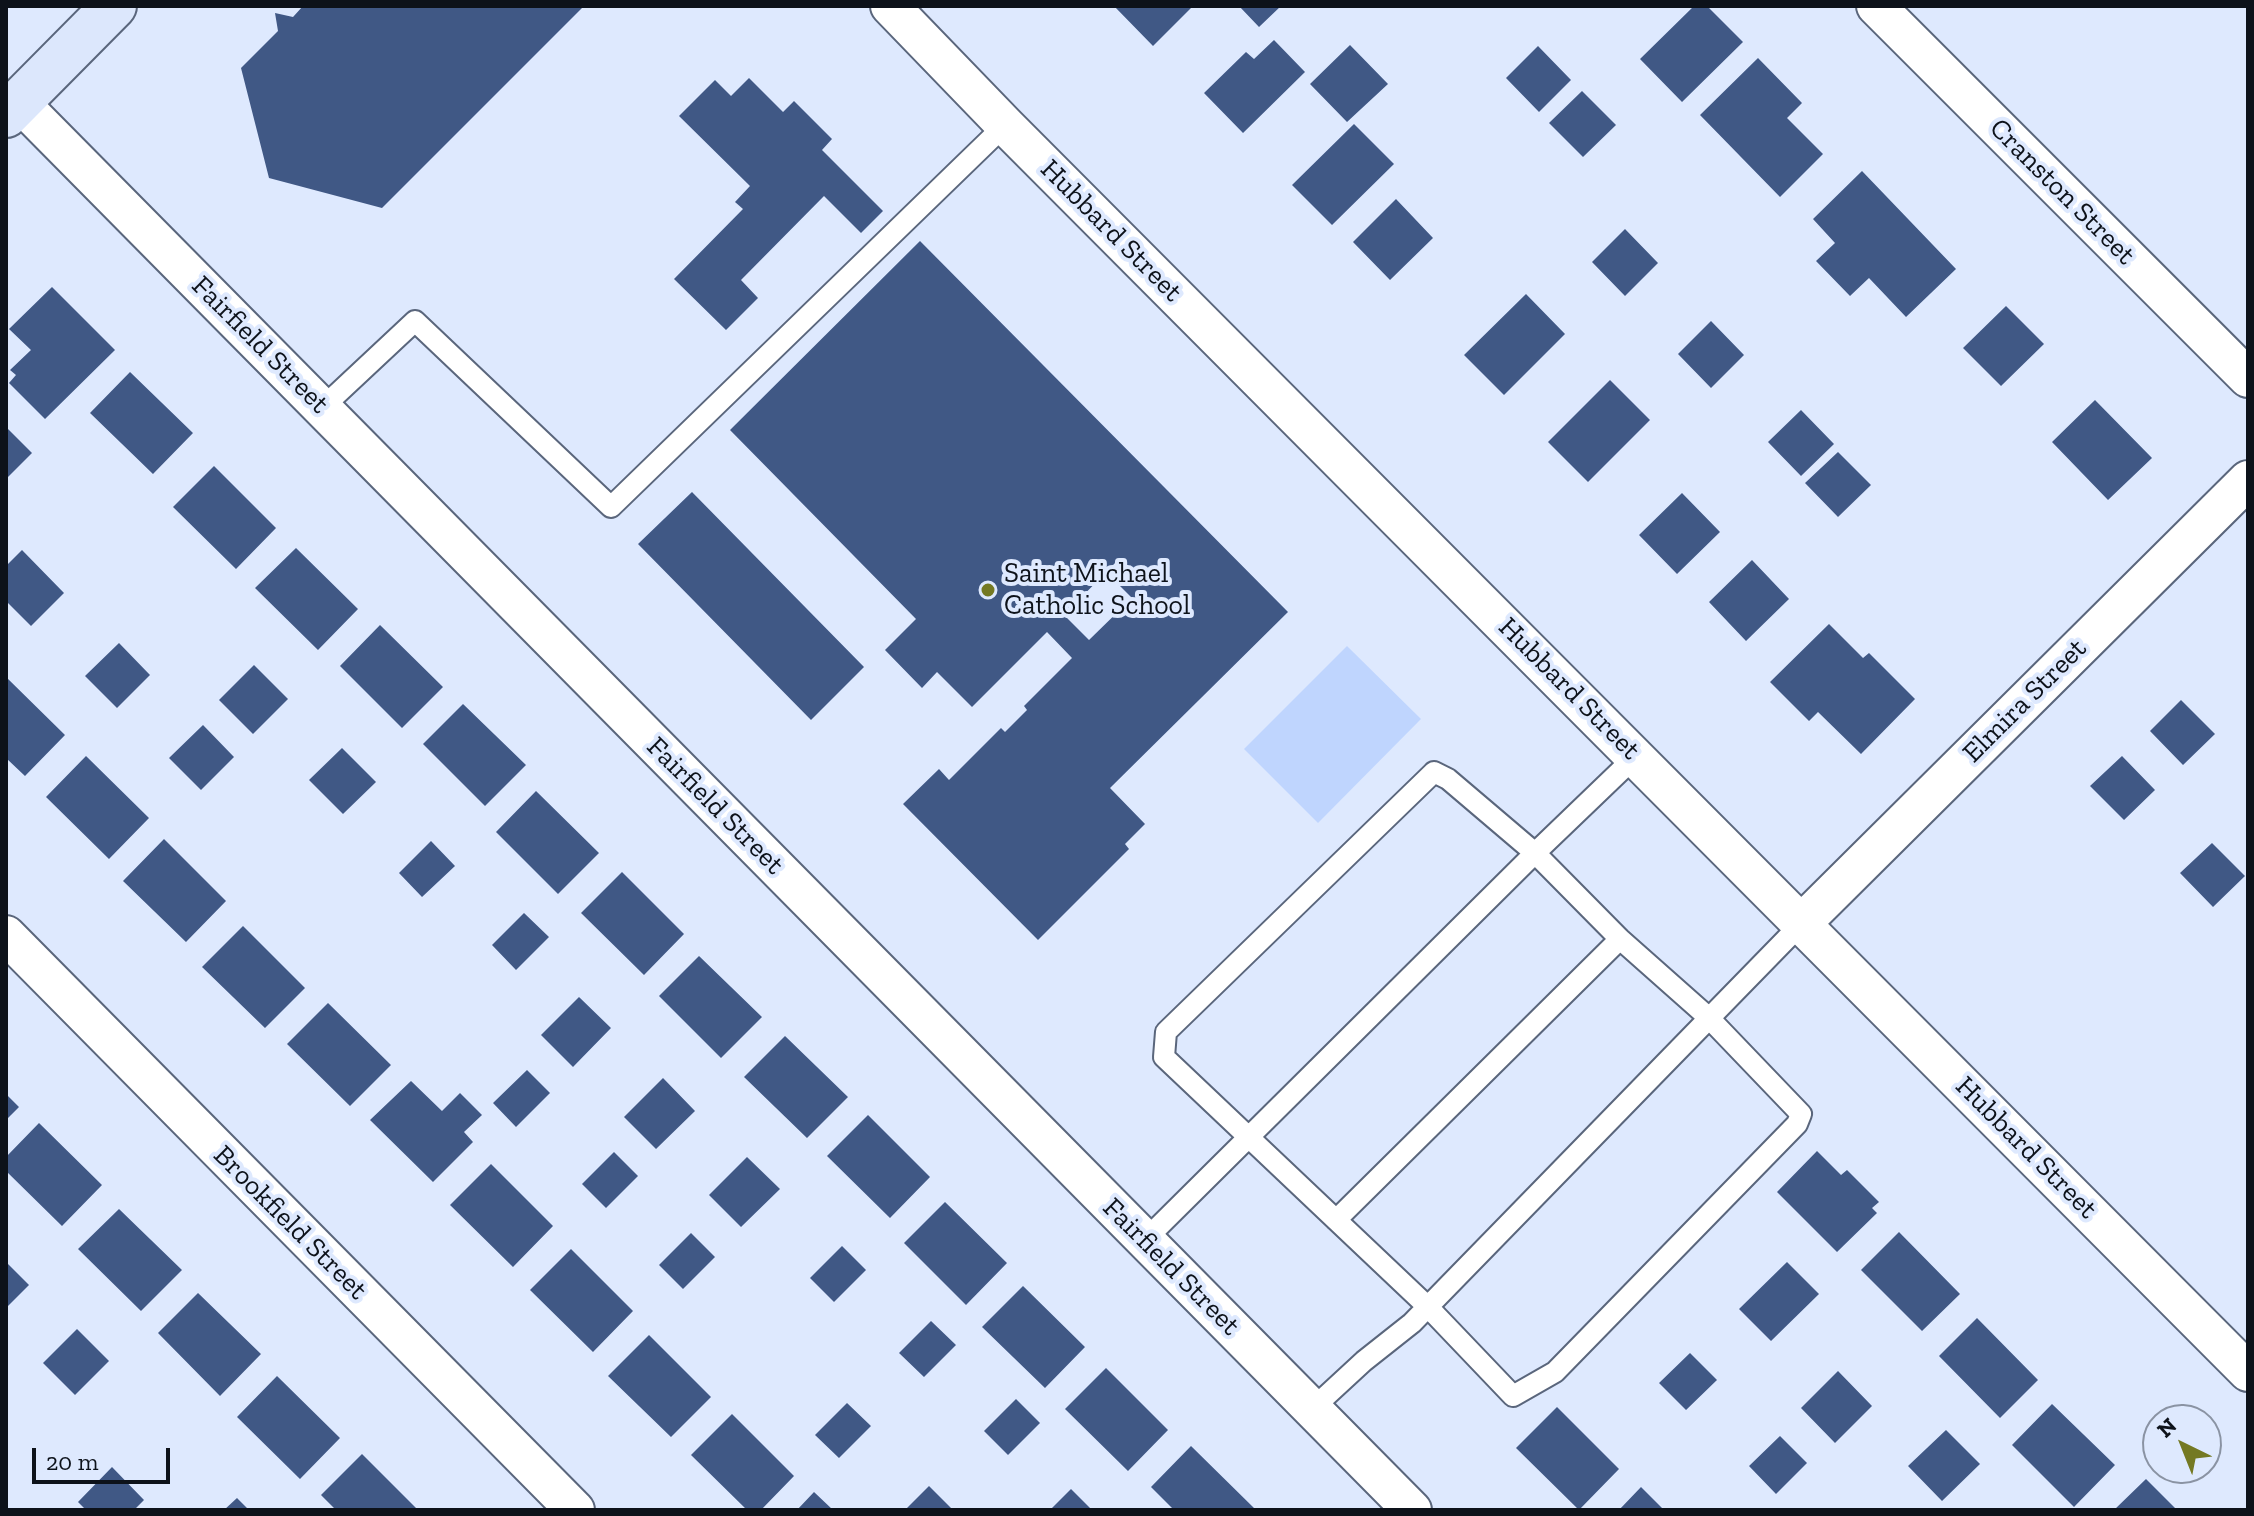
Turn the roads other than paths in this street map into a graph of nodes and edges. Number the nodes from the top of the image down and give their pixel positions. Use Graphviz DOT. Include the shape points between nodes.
graph roads {
  1 [pos="114,6"];
  2 [pos="890,6"];
  3 [pos="1876,6"];
  4 [pos="12,108"];
  5 [pos="1005,125"];
  6 [pos="2248,378"];
  7 [pos="322,408"];
  8 [pos="2248,480"];
  9 [pos="1636,756"];
  10 [pos="1535,853"];
  11 [pos="1802,923"];
  12 [pos="6,935"];
  13 [pos="1620,939"];
  14 [pos="1708,1017"];
  15 [pos="1249,1138"];
  16 [pos="1336,1220"];
  17 [pos="1145,1240"];
  18 [pos="1428,1307"];
  19 [pos="2248,1372"];
  20 [pos="1312,1409"];
  21 [pos="575,1510"];
  22 [pos="1412,1510"];
  1 -- 4 [label="main road"];
  2 -- 5 [label="street, Hubbard Street"];
  3 -- 6 [label="street, Cranston Street"];
  4 -- 7 [label="street, Fairfield Street"];
  5 -- 7 [label="lane" via="611,507 415,321"];
  5 -- 9 [label="street, Hubbard Street"];
  7 -- 17 [label="street, Fairfield Street"];
  8 -- 11 [label="street, Elmira Street"];
  9 -- 10 [label="lane"];
  9 -- 11 [label="street, Hubbard Street"];
  10 -- 13 [label="lane"];
  10 -- 15 [label="lane"];
  10 -- 15 [label="lane" via="1434,772 1166,1032 1164,1057"];
  11 -- 14 [label="lane"];
  11 -- 19 [label="street, Hubbard Street"];
  12 -- 21 [label="street, Brookfield Street"];
  13 -- 14 [label="lane"];
  13 -- 16 [label="lane"];
  14 -- 18 [label="lane"];
  14 -- 18 [label="lane" via="1801,1114 1797,1124 1555,1372 1513,1396"];
  15 -- 16 [label="lane"];
  15 -- 17 [label="lane"];
  16 -- 18 [label="lane"];
  17 -- 20 [label="street, Fairfield Street"];
  18 -- 20 [label="lane"];
  20 -- 22 [label="street, Fairfield Street"];
}
